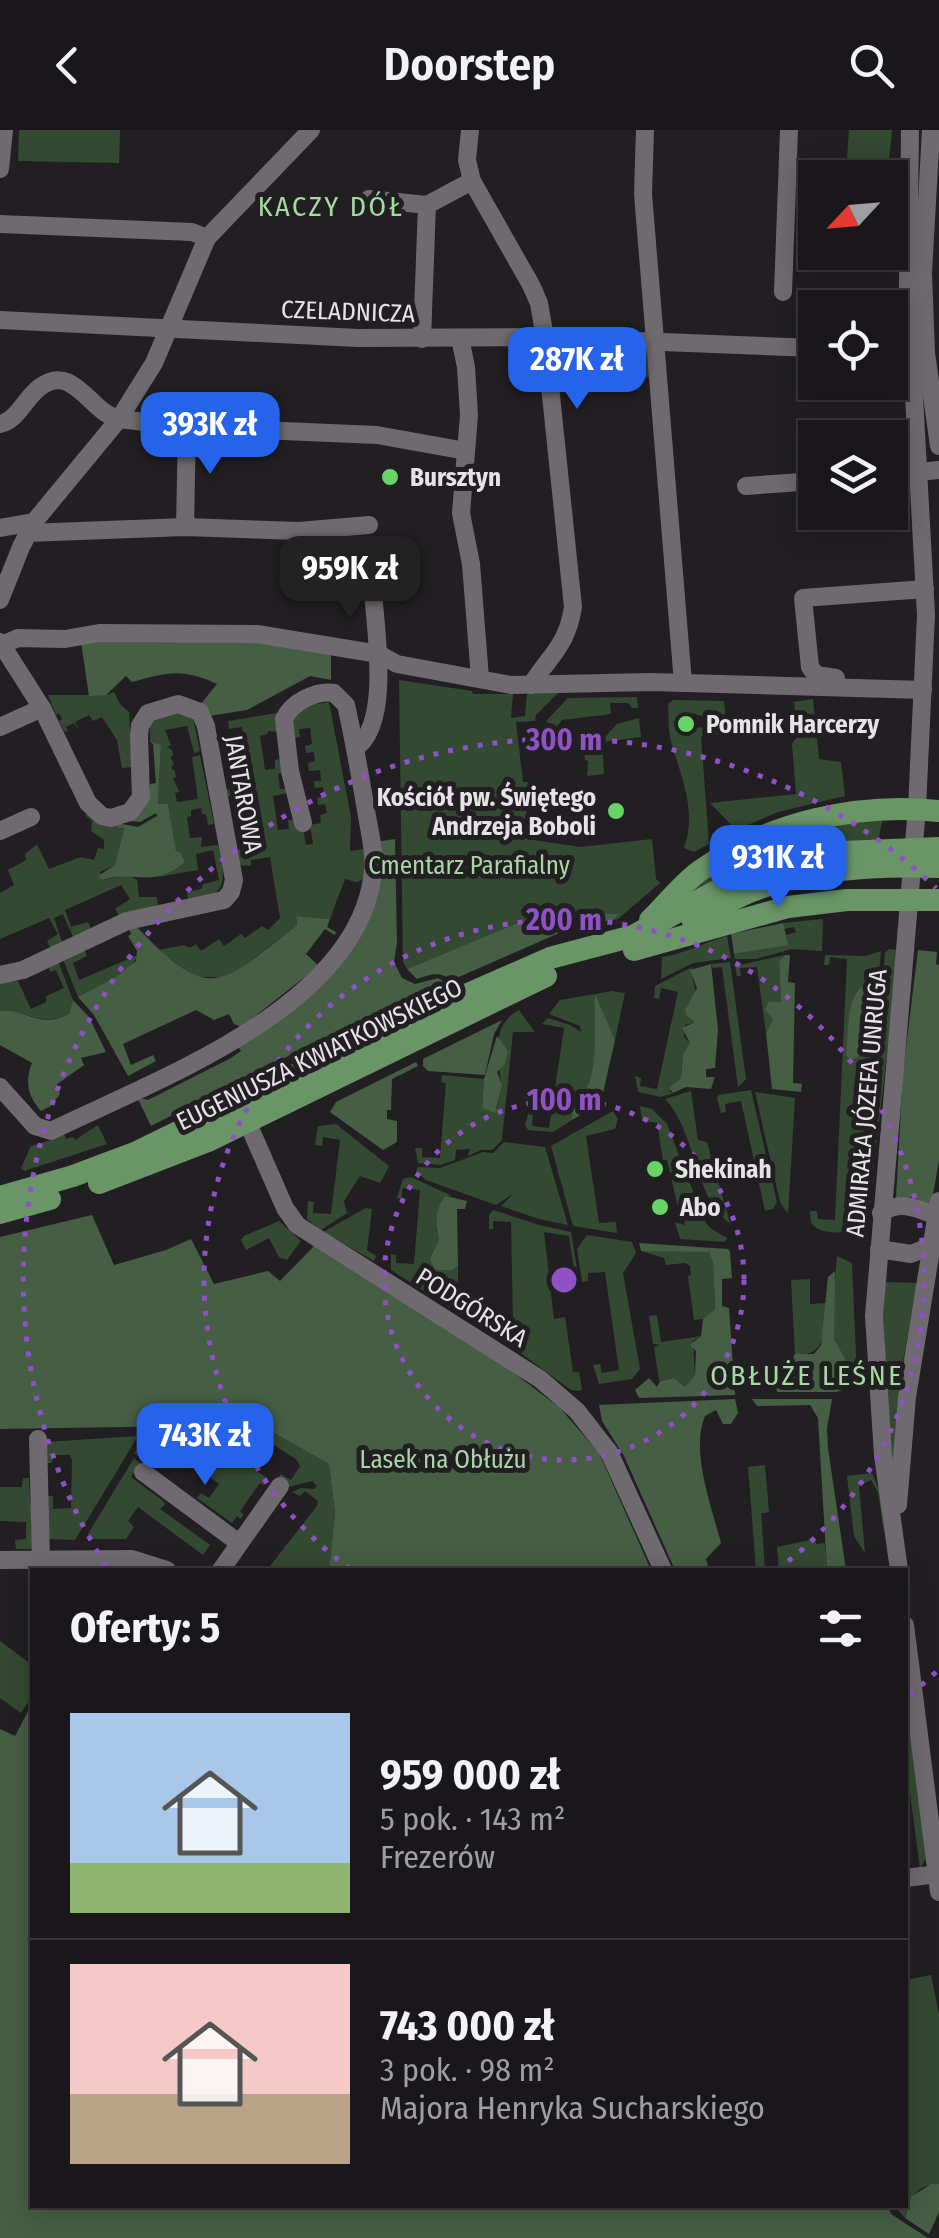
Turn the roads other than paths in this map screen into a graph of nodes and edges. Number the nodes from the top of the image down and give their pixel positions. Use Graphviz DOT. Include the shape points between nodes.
graph roads {
  1 [pos="4,130"];
  2 [pos="299,130"];
  3 [pos="311,130"];
  4 [pos="470,130"];
  5 [pos="644,130"];
  6 [pos="789,130"];
  7 [pos="910,130"];
  8 [pos="931,130"];
  9 [pos="291,151"];
  10 [pos="0,169"];
  11 [pos="472,181"];
  12 [pos="369,199"];
  13 [pos="427,205"];
  14 [pos="0,224"];
  15 [pos="207,238"];
  16 [pos="783,292"];
  17 [pos="0,320"];
  18 [pos="171,326"];
  19 [pos="460,338"];
  20 [pos="545,338"];
  21 [pos="422,339"];
  22 [pos="655,342"];
  23 [pos="798,347"];
  24 [pos="119,419"];
  25 [pos="0,424"];
  26 [pos="186,428"];
  27 [pos="939,446"];
  28 [pos="466,451"];
  29 [pos="930,471"];
  30 [pos="798,482"];
  31 [pos="746,486"];
  32 [pos="368,525"];
  33 [pos="185,527"];
  34 [pos="0,528"];
  35 [pos="31,528"];
  36 [pos="939,560"];
  37 [pos="372,580"];
  38 [pos="925,582"];
  39 [pos="0,600"];
  40 [pos="1,644"];
  41 [pos="379,654"];
  42 [pos="480,678"];
  43 [pos="683,683"];
  44 [pos="531,685"];
  45 [pos="844,685"];
  46 [pos="923,690"];
  47 [pos="42,708"];
  48 [pos="0,727"];
  49 [pos="355,748"];
  50 [pos="928,810"];
  51 [pos="32,817"];
  52 [pos="303,824"];
  53 [pos="0,831"];
  54 [pos="939,848"];
  55 [pos="845,862"];
  56 [pos="939,867"];
  57 [pos="909,900"];
  58 [pos="939,900"];
  59 [pos="632,936"];
  60 [pos="661,940"];
  61 [pos="0,975"];
  62 [pos="0,1087"];
  63 [pos="244,1113"];
  64 [pos="0,1196"];
  65 [pos="938,1211"];
  66 [pos="881,1213"];
  67 [pos="0,1214"];
  68 [pos="931,1246"];
  69 [pos="879,1249"];
  70 [pos="38,1439"];
  71 [pos="142,1472"];
  72 [pos="280,1486"];
  73 [pos="896,1540"];
  74 [pos="239,1543"];
  75 [pos="41,1559"];
  76 [pos="0,1560"];
  77 [pos="161,1568"];
  78 [pos="222,1568"];
  79 [pos="662,1568"];
  80 [pos="899,1568"];
  81 [pos="908,1649"];
  82 [pos="908,1878"];
  83 [pos="938,1880"];
  1 -- 10 [label="street"];
  2 -- 9 [label="street"];
  3 -- 9 [label="street"];
  4 -- 11 [label="street"];
  5 -- 22 [label="street" via="642,194"];
  6 -- 16 [label="street"];
  7 -- 29 [label="street, ADMIRAŁA JÓZEFA UNRUGA" via="903,350"];
  8 -- 27 [label="street" via="923,273"];
  9 -- 15 [label="street"];
  11 -- 13 [label="street"];
  11 -- 20 [label="street" via="531,286"];
  12 -- 13 [label="street"];
  13 -- 21 [label="street"];
  14 -- 15 [label="street"];
  15 -- 18 [label="street"];
  17 -- 18 [label="street, CZELADNICZA"];
  18 -- 21 [label="street, CZELADNICZA"];
  18 -- 24 [label="street"];
  19 -- 20 [label="street, CZELADNICZA"];
  19 -- 21 [label="street, CZELADNICZA"];
  19 -- 28 [label="street"];
  20 -- 22 [label="street, CZELADNICZA"];
  20 -- 44 [label="street" via="573,607 559,651"];
  22 -- 23 [label="street, CZELADNICZA"];
  22 -- 43 [label="street"];
  24 -- 25 [label="street" via="61,380 38,389"];
  24 -- 26 [label="street"];
  24 -- 35 [label="street"];
  26 -- 28 [label="street" via="378,435"];
  26 -- 33 [label="street"];
  28 -- 42 [label="street" via="462,513"];
  29 -- 38 [label="street, ADMIRAŁA JÓZEFA UNRUGA"];
  30 -- 31 [label="street"];
  32 -- 33 [label="street" via="299,531"];
  33 -- 35 [label="street"];
  34 -- 35 [label="street"];
  35 -- 39 [label="street"];
  36 -- 38 [label="street"];
  37 -- 41 [label="street"];
  38 -- 45 [label="street" via="803,598 810,667"];
  38 -- 46 [label="street, ADMIRAŁA JÓZEFA UNRUGA"];
  40 -- 41 [label="street" via="99,634 257,634"];
  40 -- 47 [label="street, JANTAROWA"];
  41 -- 42 [label="street" via="397,664"];
  41 -- 49 [label="street" via="370,731"];
  42 -- 44 [label="street"];
  43 -- 44 [label="street"];
  43 -- 45 [label="street"];
  45 -- 46 [label="street"];
  46 -- 50 [label="street, ADMIRAŁA JÓZEFA UNRUGA"];
  47 -- 48 [label="street"];
  47 -- 61 [label="street, JANTAROWA" via="88,803 111,818 130,812 141,797 140,726 148,713 178,704 200,712 234,880 224,900 127,921"];
  49 -- 52 [label="street" via="346,706 334,692 319,692 287,712 283,732"];
  49 -- 62 [label="street" via="372,846 371,883 344,949 308,990 223,1047 51,1131 35,1126"];
  50 -- 57 [label="street, ADMIRAŁA JÓZEFA UNRUGA"];
  50 -- 59 [label="main road" via="847,812 774,832 698,872"];
  51 -- 53 [label="street"];
  54 -- 55 [label="main road"];
  55 -- 56 [label="main road"];
  55 -- 59 [label="main road, EUGENIUSZA KWIATKOWSKIEGO" via="790,861 746,875"];
  55 -- 60 [label="main road" via="752,891"];
  57 -- 58 [label="main road"];
  57 -- 60 [label="main road" via="788,907"];
  57 -- 66 [label="street, ADMIRAŁA JÓZEFA UNRUGA"];
  59 -- 63 [label="main road, EUGENIUSZA KWIATKOWSKIEGO" via="550,958 402,1022"];
  60 -- 63 [label="main road, EUGENIUSZA KWIATKOWSKIEGO" via="534,981"];
  63 -- 64 [label="main road, EUGENIUSZA KWIATKOWSKIEGO" via="100,1168"];
  63 -- 67 [label="main road, EUGENIUSZA KWIATKOWSKIEGO" via="143,1168"];
  63 -- 79 [label="street, PODGÓRSKA" via="297,1226 540,1379 576,1411 609,1452"];
  65 -- 66 [label="street" via="910,1205"];
  65 -- 68 [label="street, ADMIRAŁA JÓZEFA UNRUGA"];
  66 -- 69 [label="street, ADMIRAŁA JÓZEFA UNRUGA"];
  68 -- 69 [label="street" via="911,1254"];
  68 -- 73 [label="street, ADMIRAŁA JÓZEFA UNRUGA" via="904,1423"];
  69 -- 73 [label="street, ADMIRAŁA JÓZEFA UNRUGA" via="874,1348"];
  70 -- 75 [label="street"];
  71 -- 74 [label="street"];
  72 -- 74 [label="street"];
  73 -- 80 [label="street, ADMIRAŁA JÓZEFA UNRUGA"];
  74 -- 78 [label="street"];
  75 -- 76 [label="street"];
  75 -- 77 [label="street" via="132,1559"];
  81 -- 83 [label="street"];
  82 -- 83 [label="street"];
}
